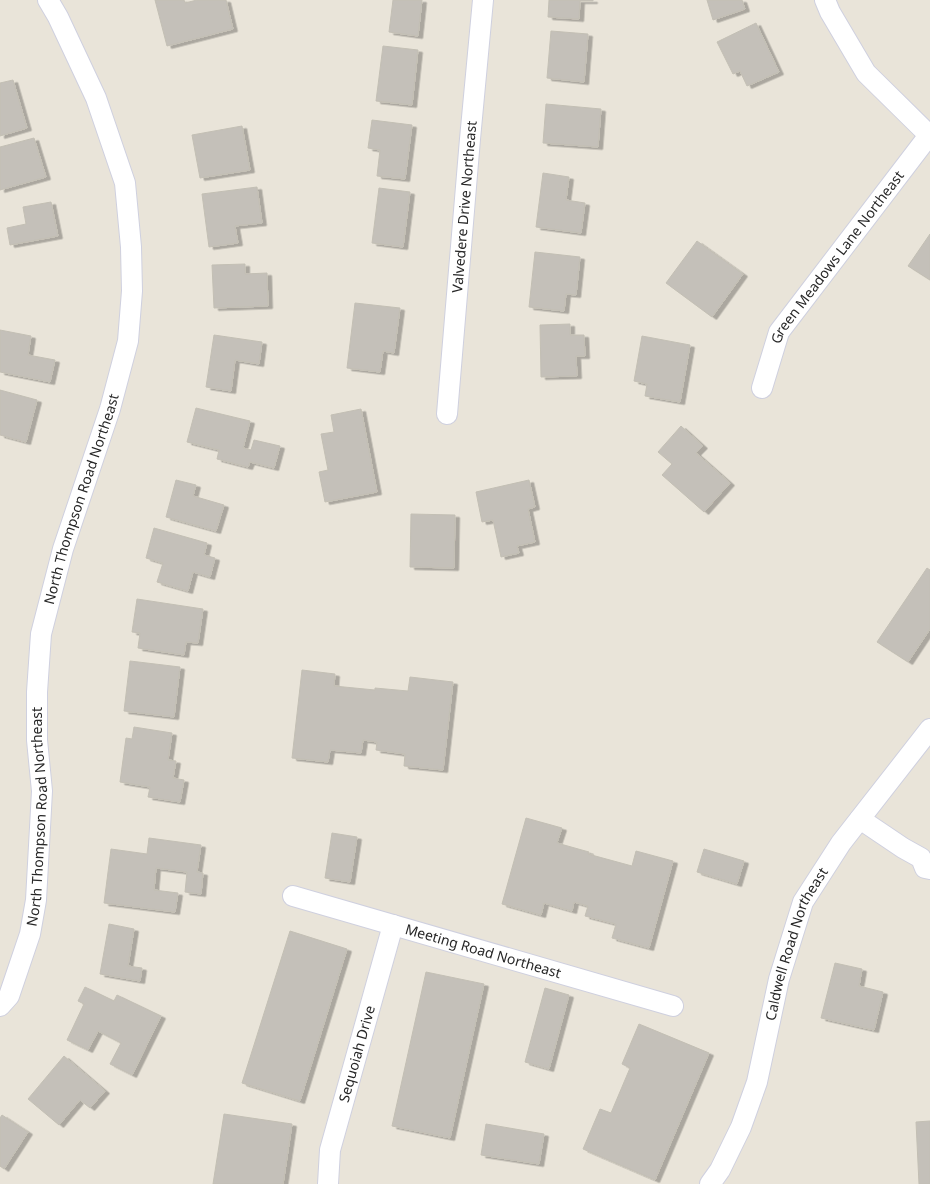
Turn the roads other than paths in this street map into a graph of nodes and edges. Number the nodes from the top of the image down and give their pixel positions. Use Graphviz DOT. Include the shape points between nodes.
graph roads {
  1 [pos="48,0"];
  2 [pos="483,0"];
  3 [pos="825,0"];
  4 [pos="930,135"];
  5 [pos="762,388"];
  6 [pos="447,414"];
  7 [pos="930,729"];
  8 [pos="860,819"];
  9 [pos="927,860"];
  10 [pos="293,896"];
  11 [pos="393,925"];
  12 [pos="0,1006"];
  13 [pos="673,1006"];
  14 [pos="328,1184"];
  15 [pos="710,1184"];
  1 -- 12 [label="street, North Thompson Road Northeast" via="96,98 125,183 132,291 128,341 110,409 63,549 42,634 37,692 37,740 42,791 36,900 30,934 9,996"];
  2 -- 6 [label="street, Valvedere Drive Northeast"];
  3 -- 4 [label="street" via="866,73"];
  4 -- 5 [label="street, Green Meadows Lane Northeast" via="779,332"];
  7 -- 8 [label="street, Caldwell Road Northeast"];
  8 -- 9 [label="street" via="903,848"];
  8 -- 15 [label="street, Caldwell Road Northeast" via="841,842 802,902 778,980 757,1082 741,1127 720,1170"];
  10 -- 11 [label="street, Meeting Road Northeast"];
  11 -- 13 [label="street, Meeting Road Northeast"];
  11 -- 14 [label="street, Sequoiah Drive" via="330,1150"];
}
